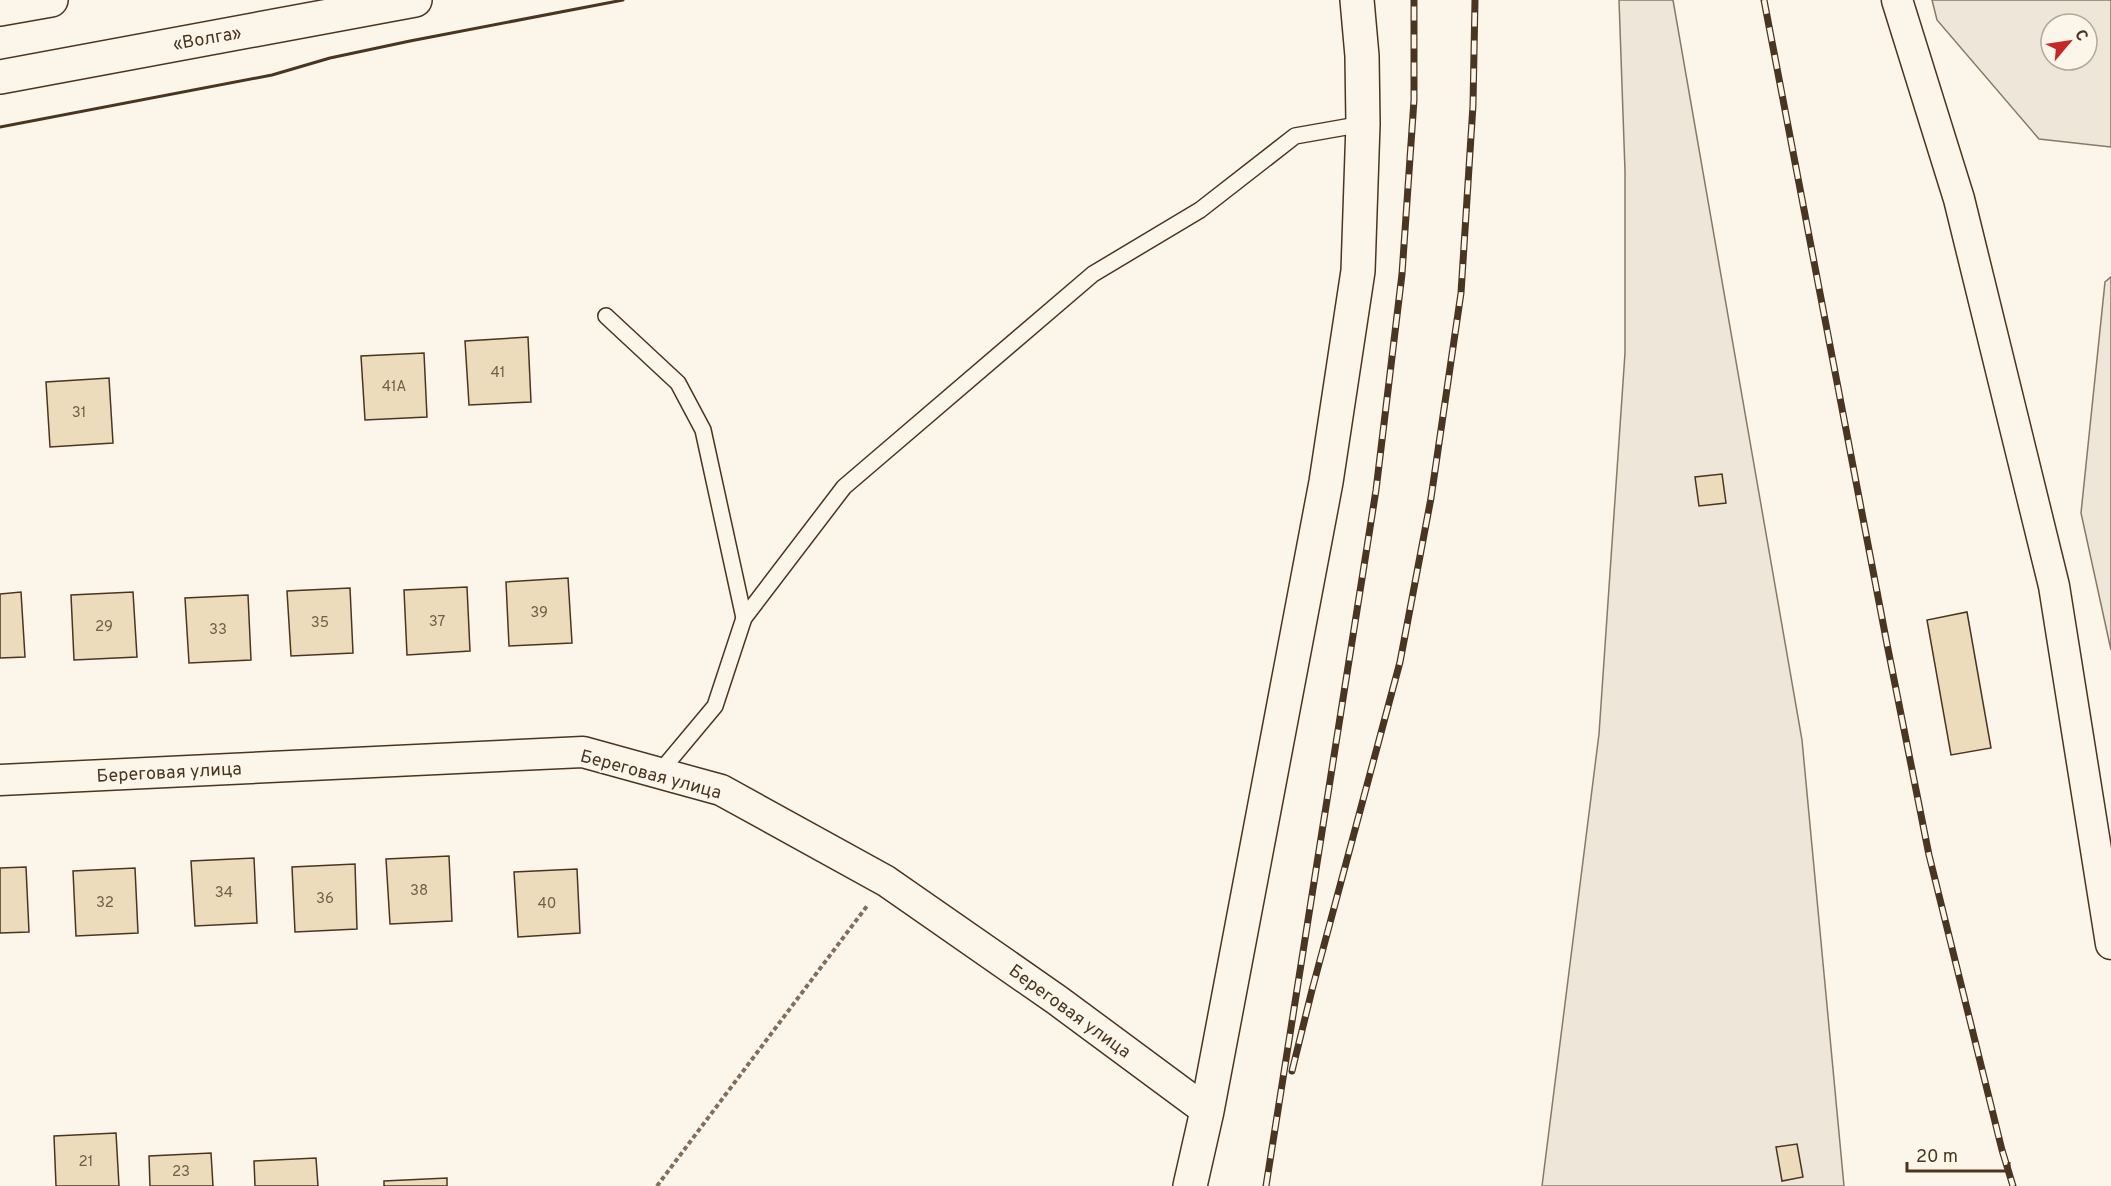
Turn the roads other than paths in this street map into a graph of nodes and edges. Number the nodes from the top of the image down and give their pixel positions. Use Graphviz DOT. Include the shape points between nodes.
graph roads {
  1 [pos="51,0"];
  2 [pos="415,0"];
  3 [pos="1357,0"];
  4 [pos="1898,0"];
  5 [pos="0,9"];
  6 [pos="0,77"];
  7 [pos="1363,124"];
  8 [pos="606,316"];
  9 [pos="744,618"];
  10 [pos="659,773"];
  11 [pos="0,780"];
  12 [pos="2111,944"];
  13 [pos="1207,1111"];
  14 [pos="1190,1186"];
  1 -- 5 [label="main road"];
  2 -- 6 [label="main road, «Волга»"];
  3 -- 7 [label="main road"];
  4 -- 12 [label="street" via="1959,199 2054,586"];
  7 -- 9 [label="lane" via="1295,136 1200,210 1093,274 844,487"];
  7 -- 13 [label="main road" via="1358,271 1326,482"];
  8 -- 9 [label="lane" via="678,383 703,430"];
  9 -- 10 [label="lane" via="716,706"];
  10 -- 11 [label="street, Береговая улица" via="583,752"];
  10 -- 13 [label="street, Береговая улица" via="721,790 886,881"];
  13 -- 14 [label="main road"];
}
